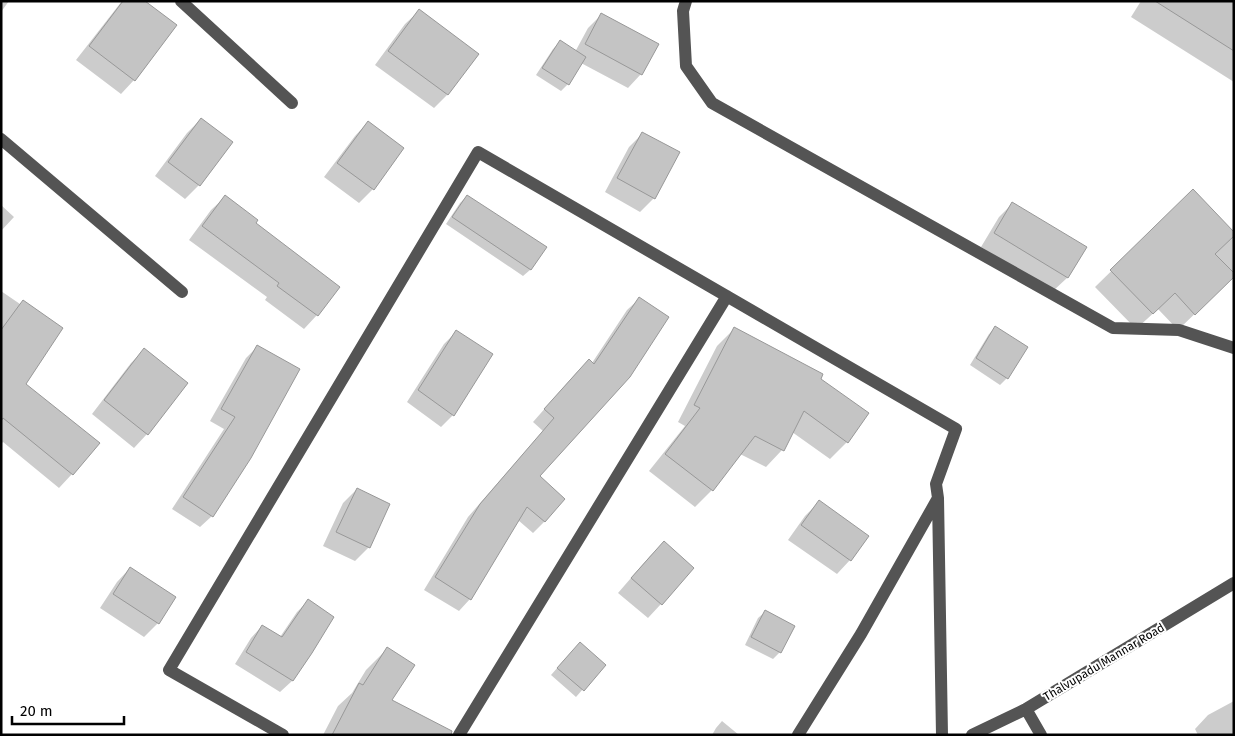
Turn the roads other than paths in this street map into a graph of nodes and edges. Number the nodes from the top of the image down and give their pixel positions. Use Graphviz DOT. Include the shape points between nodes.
graph roads {
  1 [pos="181,1"];
  2 [pos="686,1"];
  3 [pos="292,103"];
  4 [pos="1,139"];
  5 [pos="182,292"];
  6 [pos="727,296"];
  7 [pos="1234,348"];
  8 [pos="938,498"];
  9 [pos="1234,583"];
  10 [pos="1026,709"];
  11 [pos="283,735"];
  12 [pos="459,735"];
  13 [pos="798,735"];
  14 [pos="942,735"];
  15 [pos="972,735"];
  16 [pos="1041,735"];
  1 -- 3 [label="street"];
  2 -- 7 [label="street" via="683,11 686,66 712,103 1113,328 1178,330"];
  4 -- 5 [label="street"];
  6 -- 8 [label="street" via="956,429 936,484"];
  6 -- 11 [label="street" via="478,152 169,670"];
  6 -- 12 [label="street"];
  8 -- 13 [label="street"];
  8 -- 14 [label="street"];
  9 -- 10 [label="street, Thalvupadu Mannar Road"];
  10 -- 15 [label="street, Thalvupadu Mannar Road"];
  10 -- 16 [label="street"];
}
